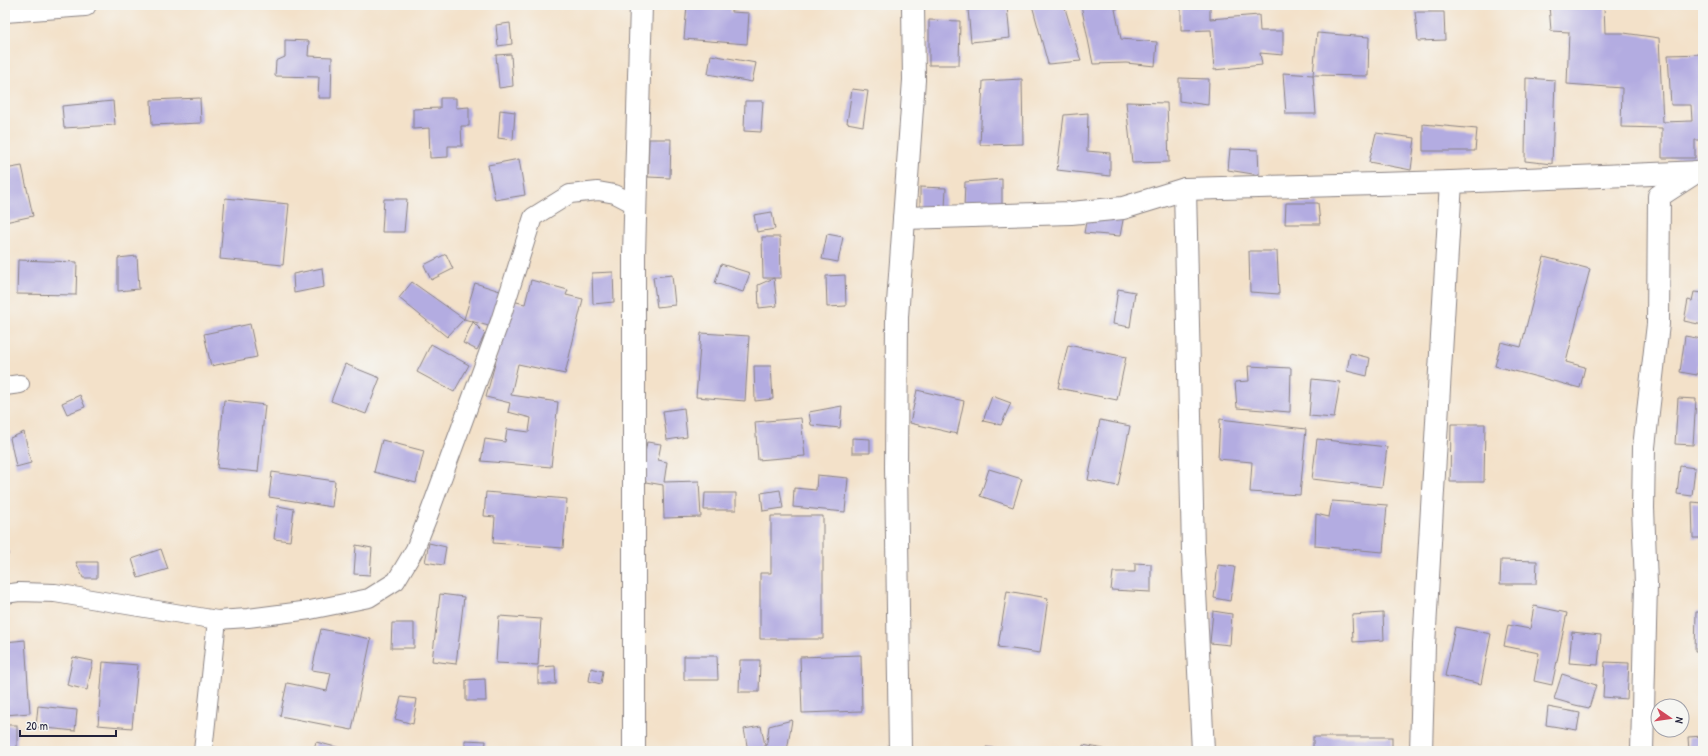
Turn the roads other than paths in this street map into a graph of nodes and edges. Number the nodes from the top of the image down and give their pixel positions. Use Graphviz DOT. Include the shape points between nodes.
graph roads {
  1 [pos="85,5"];
  2 [pos="642,5"];
  3 [pos="913,5"];
  4 [pos="5,11"];
  5 [pos="1700,172"];
  6 [pos="1451,182"];
  7 [pos="1185,189"];
  8 [pos="636,205"];
  9 [pos="904,218"];
  10 [pos="5,594"];
  11 [pos="217,620"];
  12 [pos="203,751"];
  13 [pos="634,751"];
  14 [pos="900,751"];
  15 [pos="1203,751"];
  16 [pos="1421,751"];
  17 [pos="1642,751"];
  1 -- 4 [label="street"];
  2 -- 8 [label="street"];
  3 -- 9 [label="street" via="914,80"];
  5 -- 6 [label="street"];
  5 -- 17 [label="street" via="1658,196 1658,324 1644,447 1646,584"];
  6 -- 7 [label="street"];
  6 -- 16 [label="street" via="1424,645"];
  7 -- 9 [label="street" via="1123,208 1071,213"];
  7 -- 15 [label="street" via="1194,551"];
  8 -- 11 [label="lane" via="615,194 604,192 570,194 533,217 500,321 430,514 415,549 396,581 369,598 361,600 310,610"];
  8 -- 13 [label="street"];
  9 -- 14 [label="street" via="897,317 896,475"];
  10 -- 11 [label="lane" via="56,593"];
  11 -- 12 [label="lane"];
}
